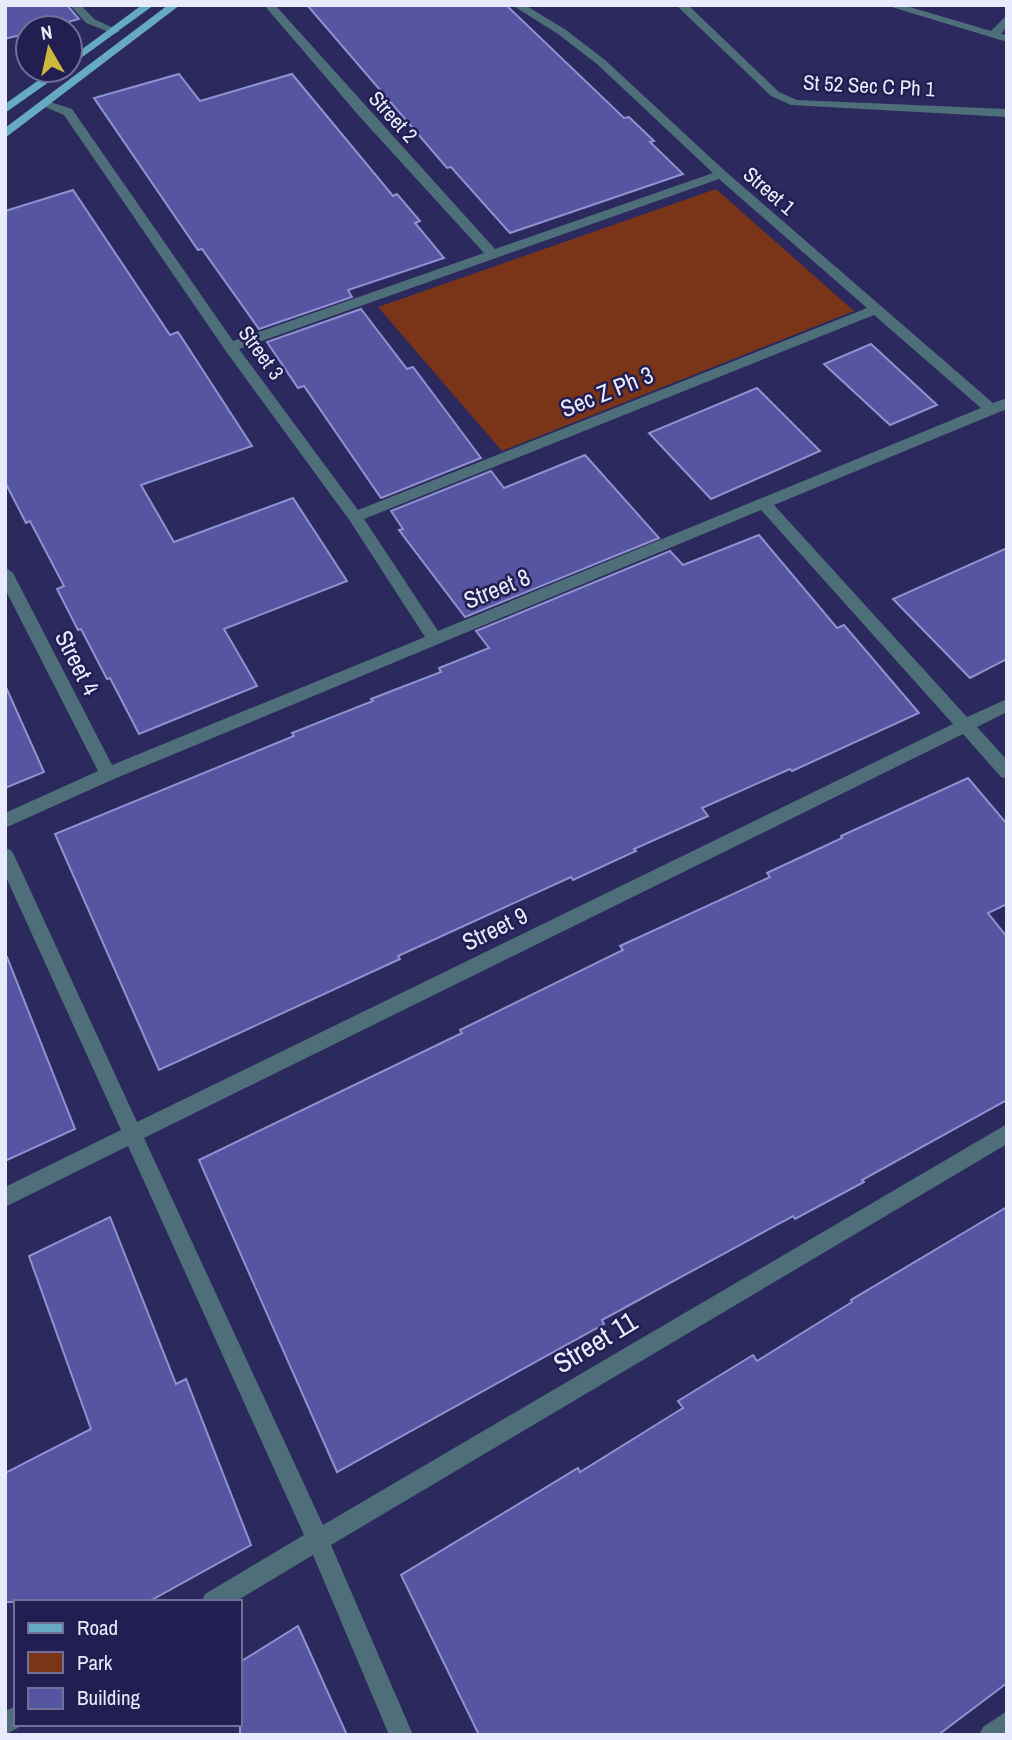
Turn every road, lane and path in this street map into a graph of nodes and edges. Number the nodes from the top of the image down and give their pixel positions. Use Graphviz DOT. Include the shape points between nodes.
graph roads {
  1 [pos="75,5"];
  2 [pos="149,5"];
  3 [pos="175,5"];
  4 [pos="269,5"];
  5 [pos="517,5"];
  6 [pos="681,5"];
  7 [pos="890,5"];
  8 [pos="1007,18"];
  9 [pos="114,31"];
  10 [pos="994,35"];
  11 [pos="1007,38"];
  12 [pos="84,53"];
  13 [pos="41,84"];
  14 [pos="44,104"];
  15 [pos="5,110"];
  16 [pos="1007,113"];
  17 [pos="5,134"];
  18 [pos="720,174"];
  19 [pos="491,253"];
  20 [pos="876,309"];
  21 [pos="230,346"];
  22 [pos="999,407"];
  23 [pos="764,504"];
  24 [pos="355,517"];
  25 [pos="5,573"];
  26 [pos="435,639"];
  27 [pos="1007,705"];
  28 [pos="964,726"];
  29 [pos="1007,772"];
  30 [pos="108,775"];
  31 [pos="5,821"];
  32 [pos="5,855"];
  33 [pos="1007,1133"];
  34 [pos="132,1135"];
  35 [pos="5,1197"];
  36 [pos="318,1540"];
  37 [pos="216,1600"];
  38 [pos="1007,1723"];
  39 [pos="401,1735"];
  40 [pos="991,1735"];
  1 -- 9 [label="street" via="90,21"];
  2 -- 9 [label="main road"];
  3 -- 14 [label="main road"];
  4 -- 19 [label="street, Street 2"];
  5 -- 18 [label="street, Street 1" via="601,62"];
  6 -- 16 [label="street, St 52 Sec C Ph 1" via="775,94 795,103"];
  7 -- 10 [label="street"];
  8 -- 10 [label="street"];
  9 -- 12 [label="main road"];
  10 -- 11 [label="street"];
  13 -- 15 [label="main road"];
  14 -- 17 [label="main road"];
  14 -- 21 [label="street, Street 3" via="68,112"];
  18 -- 19 [label="street"];
  18 -- 20 [label="street, Street 1"];
  19 -- 21 [label="street"];
  20 -- 22 [label="street, Street 1"];
  20 -- 24 [label="street, Sec Z Ph 3"];
  21 -- 24 [label="street, Street 3"];
  22 -- 23 [label="street, Street 8"];
  23 -- 26 [label="street, Street 8"];
  23 -- 28 [label="street"];
  24 -- 26 [label="street, Street 3"];
  25 -- 30 [label="street, Street 4"];
  26 -- 30 [label="street, Street 8"];
  27 -- 28 [label="street, Street 9"];
  28 -- 29 [label="street"];
  28 -- 34 [label="street, Street 9"];
  30 -- 31 [label="street, Street 8"];
  32 -- 34 [label="street"];
  33 -- 36 [label="street, Street 11"];
  34 -- 35 [label="street, Street 9"];
  34 -- 36 [label="street"];
  36 -- 37 [label="street, Street 11"];
  36 -- 39 [label="street"];
  38 -- 40 [label="street"];
}
